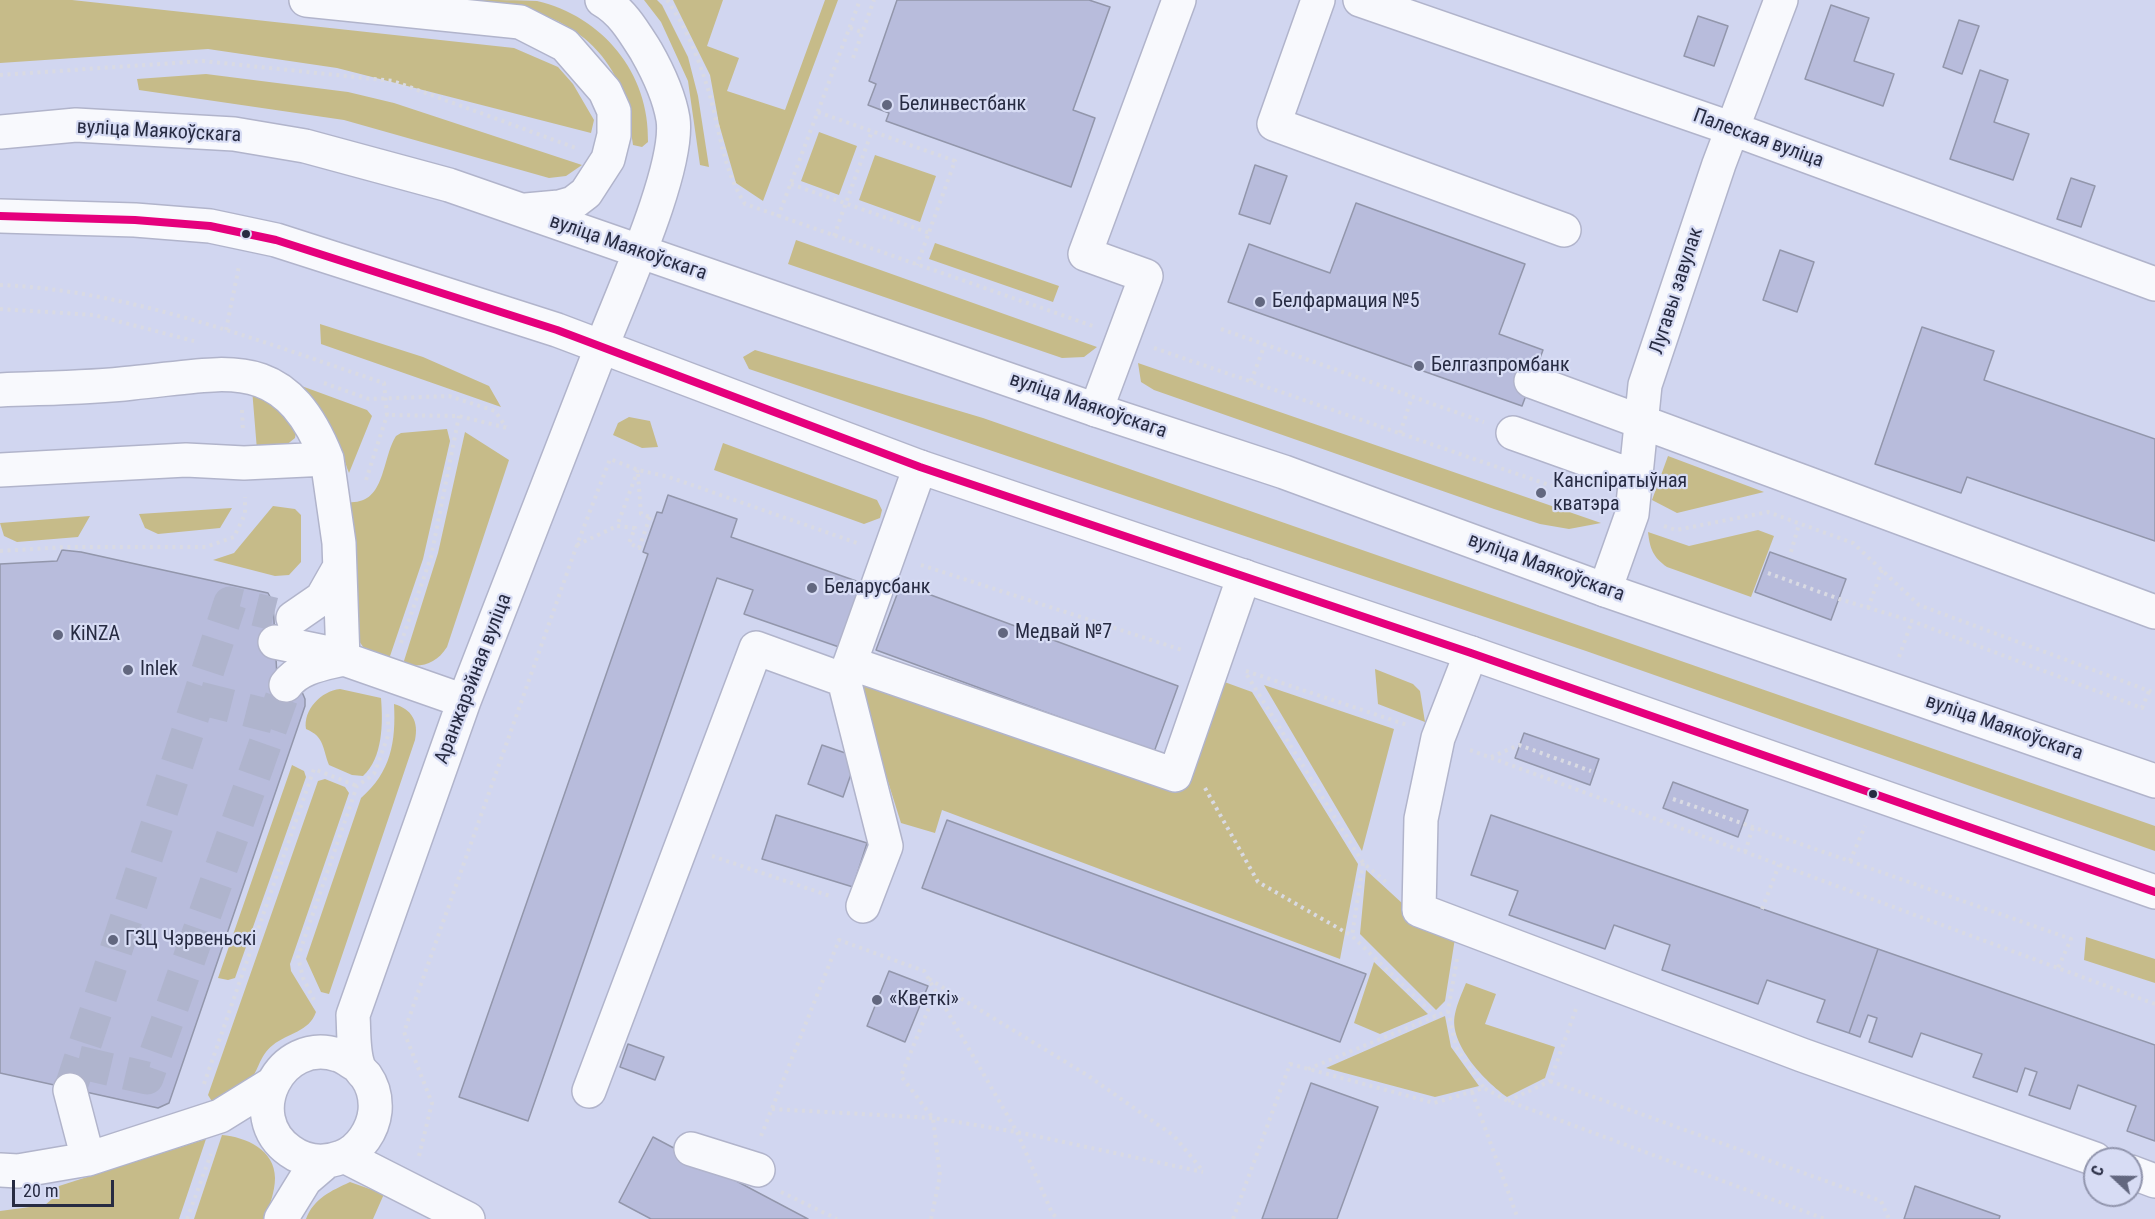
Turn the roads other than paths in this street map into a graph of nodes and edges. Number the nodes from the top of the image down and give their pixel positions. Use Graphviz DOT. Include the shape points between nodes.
graph roads {
  1 [pos="306,0"];
  2 [pos="602,0"];
  3 [pos="1179,0"];
  4 [pos="1318,0"];
  5 [pos="1360,0"];
  6 [pos="1781,0"];
  7 [pos="1732,129"];
  8 [pos="0,132"];
  9 [pos="521,211"];
  10 [pos="0,216"];
  11 [pos="1564,230"];
  12 [pos="638,253"];
  13 [pos="2155,284"];
  14 [pos="602,346"];
  15 [pos="1531,381"];
  16 [pos="0,390"];
  17 [pos="1096,410"];
  18 [pos="1640,422"];
  19 [pos="1513,433"];
  20 [pos="327,459"];
  21 [pos="920,467"];
  22 [pos="0,470"];
  23 [pos="1636,477"];
  24 [pos="339,568"];
  25 [pos="1244,576"];
  26 [pos="1605,590"];
  27 [pos="2155,612"];
  28 [pos="1471,653"];
  29 [pos="333,656"];
  30 [pos="847,672"];
  31 [pos="286,685"];
  32 [pos="464,701"];
  33 [pos="2155,781"];
  34 [pos="2155,892"];
  35 [pos="863,906"];
  36 [pos="353,1015"];
  37 [pos="316,1052"];
  38 [pos="358,1066"];
  39 [pos="270,1085"];
  40 [pos="70,1090"];
  41 [pos="589,1090"];
  42 [pos="220,1116"];
  43 [pos="372,1127"];
  44 [pos="274,1134"];
  45 [pos="691,1149"];
  46 [pos="2083,1155"];
  47 [pos="87,1159"];
  48 [pos="335,1159"];
  49 [pos="754,1168"];
  50 [pos="0,1170"];
  51 [pos="385,1177"];
  52 [pos="282,1216"];
  53 [pos="468,1219"];
  1 -- 9 [label="main road" via="520,22 565,45 605,91 614,111 608,159 586,192 573,203"];
  2 -- 12 [label="main road, Аранжарэйная вуліца" via="614,7 636,35 660,75 673,120 665,178"];
  3 -- 17 [label="main road" via="1085,254 1146,276"];
  4 -- 11 [label="main road" via="1274,124"];
  5 -- 7 [label="main road, Палеская вуліца"];
  6 -- 7 [label="main road, Лугавы завулак"];
  7 -- 13 [label="main road, Палеская вуліца"];
  7 -- 18 [label="main road, Лугавы завулак" via="1645,385"];
  8 -- 9 [label="main road, вуліца Маякоўскага" via="76,125 234,134 305,146 449,185"];
  9 -- 12 [label="main road, вуліца Маякоўскага"];
  10 -- 14 [label="main road" via="210,226 276,240"];
  12 -- 14 [label="main road, Аранжарэйная вуліца"];
  12 -- 17 [label="main road, вуліца Маякоўскага"];
  14 -- 21 [label="main road"];
  14 -- 32 [label="main road, Аранжарэйная вуліца"];
  15 -- 18 [label="main road"];
  16 -- 20 [label="main road" via="129,384 231,373 255,378 279,390 302,410"];
  17 -- 26 [label="main road, вуліца Маякоўскага" via="1284,472"];
  18 -- 23 [label="main road, Лугавы завулак"];
  18 -- 27 [label="main road"];
  19 -- 23 [label="main road"];
  20 -- 22 [label="main road" via="244,464 186,460"];
  20 -- 24 [label="main road"];
  21 -- 25 [label="main road"];
  21 -- 30 [label="main road"];
  23 -- 26 [label="main road, Лугавы завулак" via="1632,514"];
  24 -- 29 [label="main road"];
  24 -- 29 [label="main road" via="322,598 281,625"];
  25 -- 28 [label="main road"];
  25 -- 30 [label="main road" via="1175,775"];
  26 -- 33 [label="main road, вуліца Маякоўскага"];
  28 -- 34 [label="main road"];
  28 -- 46 [label="main road" via="1438,738 1421,819 1419,910 1802,1055"];
  29 -- 31 [label="main road" via="302,670"];
  29 -- 32 [label="main road"];
  30 -- 35 [label="main road" via="886,846"];
  30 -- 41 [label="main road" via="756,648"];
  32 -- 36 [label="main road, Аранжарэйная вуліца"];
  36 -- 37 [label="main road, Аранжарэйная вуліца"];
  36 -- 38 [label="main road, Аранжарэйная вуліца"];
  37 -- 38 [label="main road" via="339,1055"];
  37 -- 39 [label="main road, Аранжарэйная вуліца" via="297,1057 281,1069"];
  38 -- 43 [label="main road, Аранжарэйная вуліца" via="374,1095"];
  39 -- 42 [label="main road, Аранжарэйная вуліца"];
  39 -- 44 [label="main road" via="266,1105"];
  40 -- 47 [label="main road"];
  42 -- 44 [label="main road"];
  42 -- 47 [label="main road"];
  43 -- 48 [label="main road" via="360,1144"];
  43 -- 51 [label="main road, Аранжарэйная вуліца"];
  44 -- 48 [label="main road" via="300,1158"];
  44 -- 52 [label="main road" via="286,1169"];
  45 -- 49 [label="main road"];
  47 -- 50 [label="main road" via="18,1171"];
  48 -- 51 [label="main road"];
  48 -- 52 [label="main road" via="305,1180"];
  51 -- 53 [label="main road"];
}
